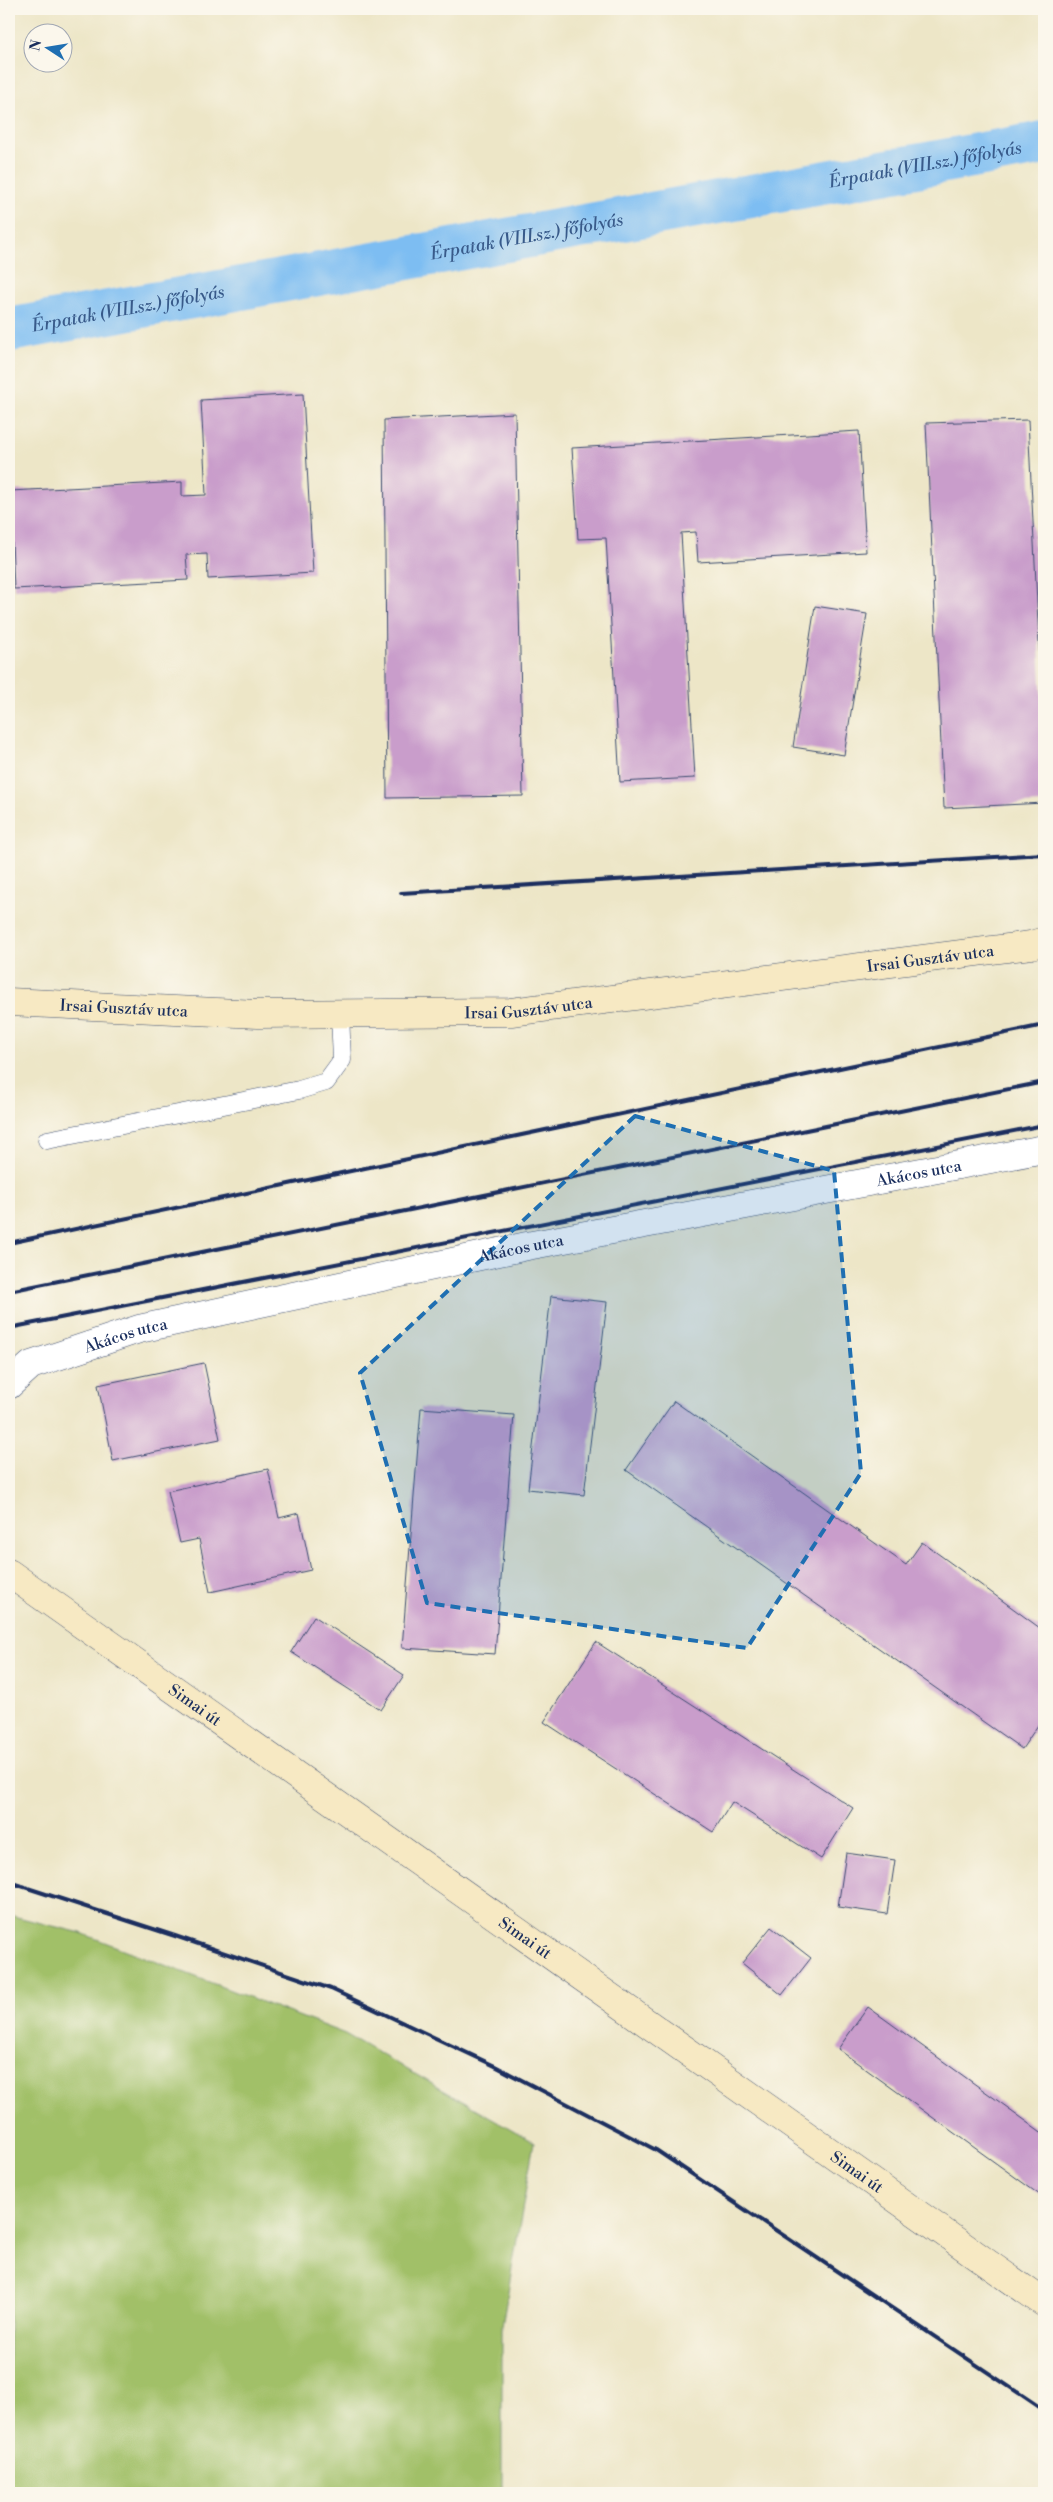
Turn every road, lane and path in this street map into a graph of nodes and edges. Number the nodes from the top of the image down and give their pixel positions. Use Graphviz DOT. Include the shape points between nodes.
graph roads {
  1 [pos="1044,941"];
  2 [pos="9,1002"];
  3 [pos="340,1014"];
  4 [pos="46,1140"];
  5 [pos="1044,1149"];
  6 [pos="9,1385"];
  7 [pos="9,1573"];
  8 [pos="1044,2303"];
  1 -- 3 [label="main road, Irsai Gusztáv utca" via="511,1012"];
  2 -- 3 [label="main road, Irsai Gusztáv utca" via="258,1014"];
  3 -- 4 [label="lane" via="342,1060 326,1082"];
  5 -- 6 [label="street, Akácos utca" via="527,1246 139,1329 31,1365"];
  7 -- 8 [label="main road, Simai út"];
}
